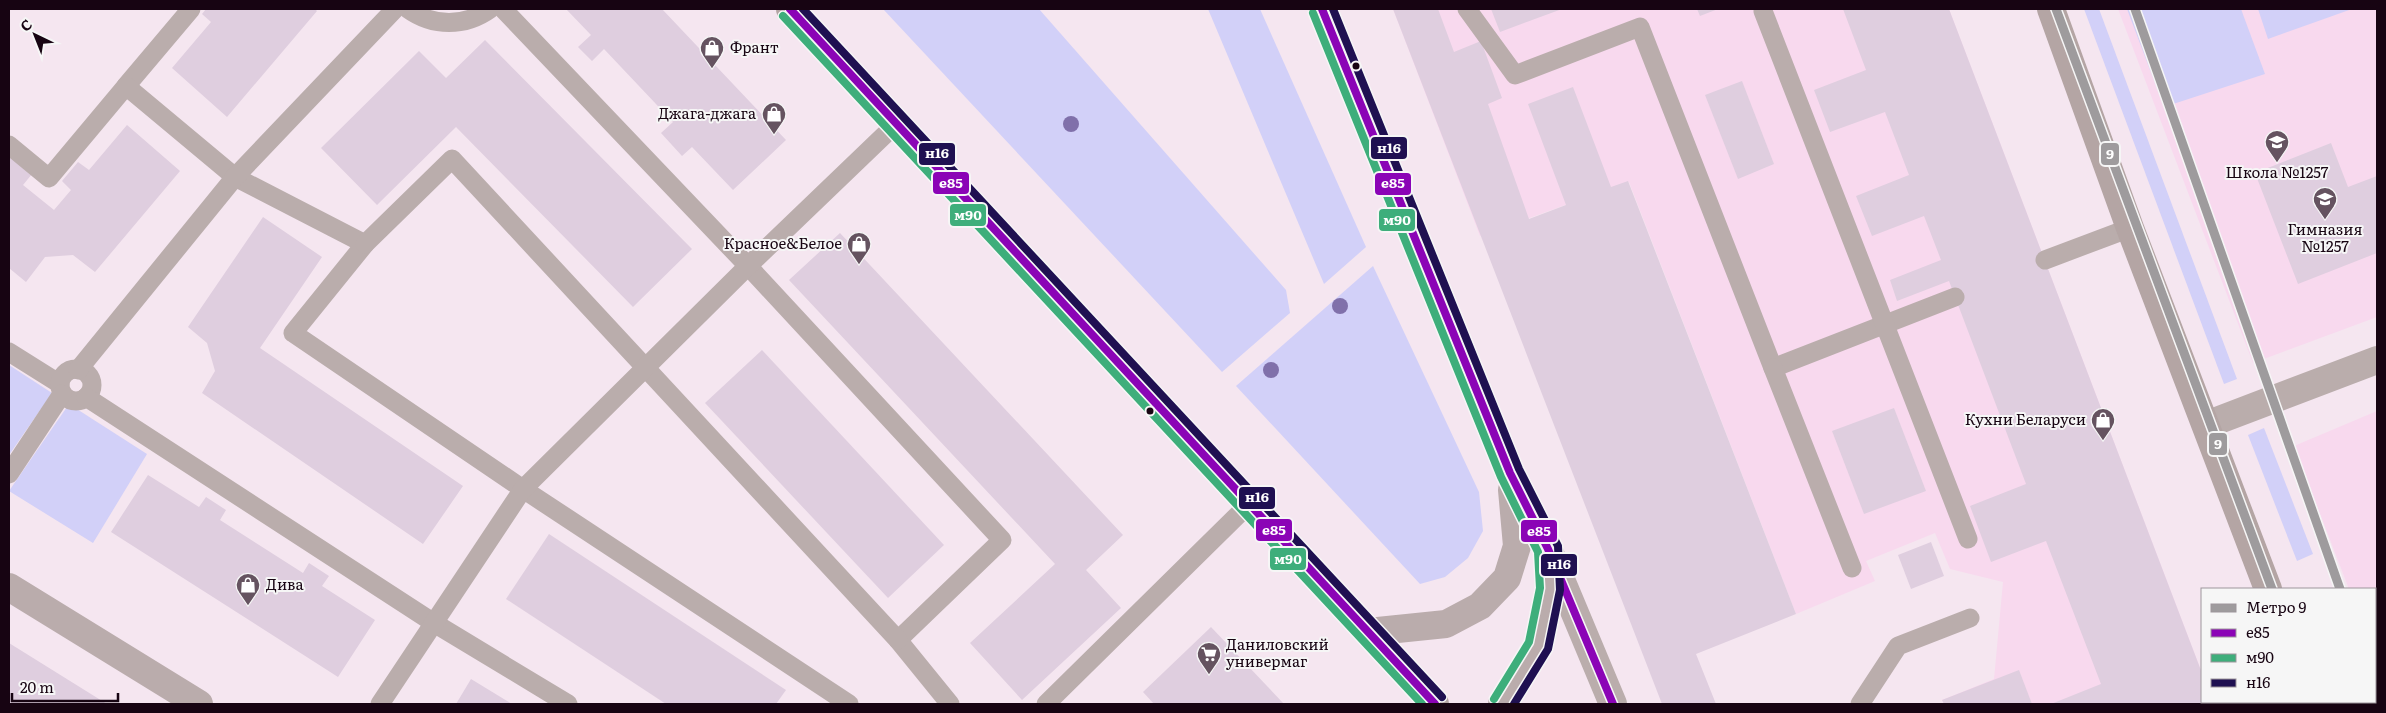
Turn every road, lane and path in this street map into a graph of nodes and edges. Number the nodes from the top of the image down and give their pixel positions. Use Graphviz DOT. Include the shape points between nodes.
graph roads {
  1 [pos="191,9"];
  2 [pos="395,9"];
  3 [pos="408,9"];
  4 [pos="490,9"];
  5 [pos="503,9"];
  6 [pos="790,9"];
  7 [pos="1322,9"];
  8 [pos="1468,9"];
  9 [pos="2051,9"];
  10 [pos="1763,11"];
  11 [pos="126,86"];
  12 [pos="897,123"];
  13 [pos="9,145"];
  14 [pos="235,178"];
  15 [pos="2130,228"];
  16 [pos="365,244"];
  17 [pos="2045,260"];
  18 [pos="748,266"];
  19 [pos="1955,297"];
  20 [pos="1885,324"];
  21 [pos="9,352"];
  22 [pos="2377,360"];
  23 [pos="644,368"];
  24 [pos="1773,368"];
  25 [pos="78,370"];
  26 [pos="61,389"];
  27 [pos="86,398"];
  28 [pos="2206,425"];
  29 [pos="1510,473"];
  30 [pos="9,474"];
  31 [pos="522,489"];
  32 [pos="1250,504"];
  33 [pos="1968,539"];
  34 [pos="1548,549"];
  35 [pos="1852,568"];
  36 [pos="9,587"];
  37 [pos="2268,588"];
  38 [pos="1970,618"];
  39 [pos="434,623"];
  40 [pos="1368,632"];
  41 [pos="898,640"];
  42 [pos="198,704"];
  43 [pos="380,704"];
  44 [pos="568,704"];
  45 [pos="849,704"];
  46 [pos="950,704"];
  47 [pos="1046,704"];
  48 [pos="1435,704"];
  49 [pos="1502,704"];
  50 [pos="1613,704"];
  51 [pos="1860,704"];
  1 -- 11 [label="lane"];
  2 -- 14 [label="lane"];
  3 -- 4 [label="lane" via="439,23 460,22"];
  5 -- 18 [label="lane"];
  6 -- 12 [label="main road"];
  7 -- 29 [label="street"];
  8 -- 24 [label="lane" via="1515,75 1640,27"];
  9 -- 15 [label="main road"];
  10 -- 20 [label="lane"];
  11 -- 13 [label="lane" via="49,178"];
  11 -- 14 [label="lane"];
  12 -- 18 [label="lane"];
  12 -- 32 [label="main road"];
  14 -- 16 [label="lane"];
  14 -- 25 [label="lane"];
  15 -- 17 [label="lane"];
  15 -- 28 [label="main road"];
  16 -- 23 [label="lane" via="452,159"];
  16 -- 31 [label="lane" via="293,333"];
  18 -- 23 [label="lane"];
  18 -- 41 [label="lane" via="1002,540"];
  19 -- 20 [label="lane"];
  20 -- 24 [label="lane"];
  20 -- 33 [label="lane"];
  21 -- 26 [label="lane"];
  22 -- 28 [label="street"];
  23 -- 31 [label="lane"];
  23 -- 41 [label="lane"];
  24 -- 35 [label="lane"];
  25 -- 26 [label="lane" via="68,371"];
  25 -- 27 [label="lane" via="87,374 91,383 92,388"];
  26 -- 27 [label="lane" via="70,400"];
  26 -- 30 [label="lane"];
  27 -- 39 [label="lane"];
  28 -- 37 [label="main road"];
  29 -- 34 [label="street"];
  29 -- 40 [label="street" via="1517,546 1507,578 1480,606 1446,624"];
  31 -- 39 [label="lane"];
  31 -- 45 [label="lane"];
  32 -- 40 [label="main road"];
  32 -- 47 [label="lane"];
  34 -- 49 [label="street" via="1550,589 1538,646"];
  34 -- 50 [label="street"];
  36 -- 42 [label="street"];
  38 -- 51 [label="lane" via="1898,646"];
  39 -- 43 [label="lane"];
  39 -- 44 [label="lane"];
  40 -- 48 [label="main road"];
  41 -- 46 [label="lane"];
}
